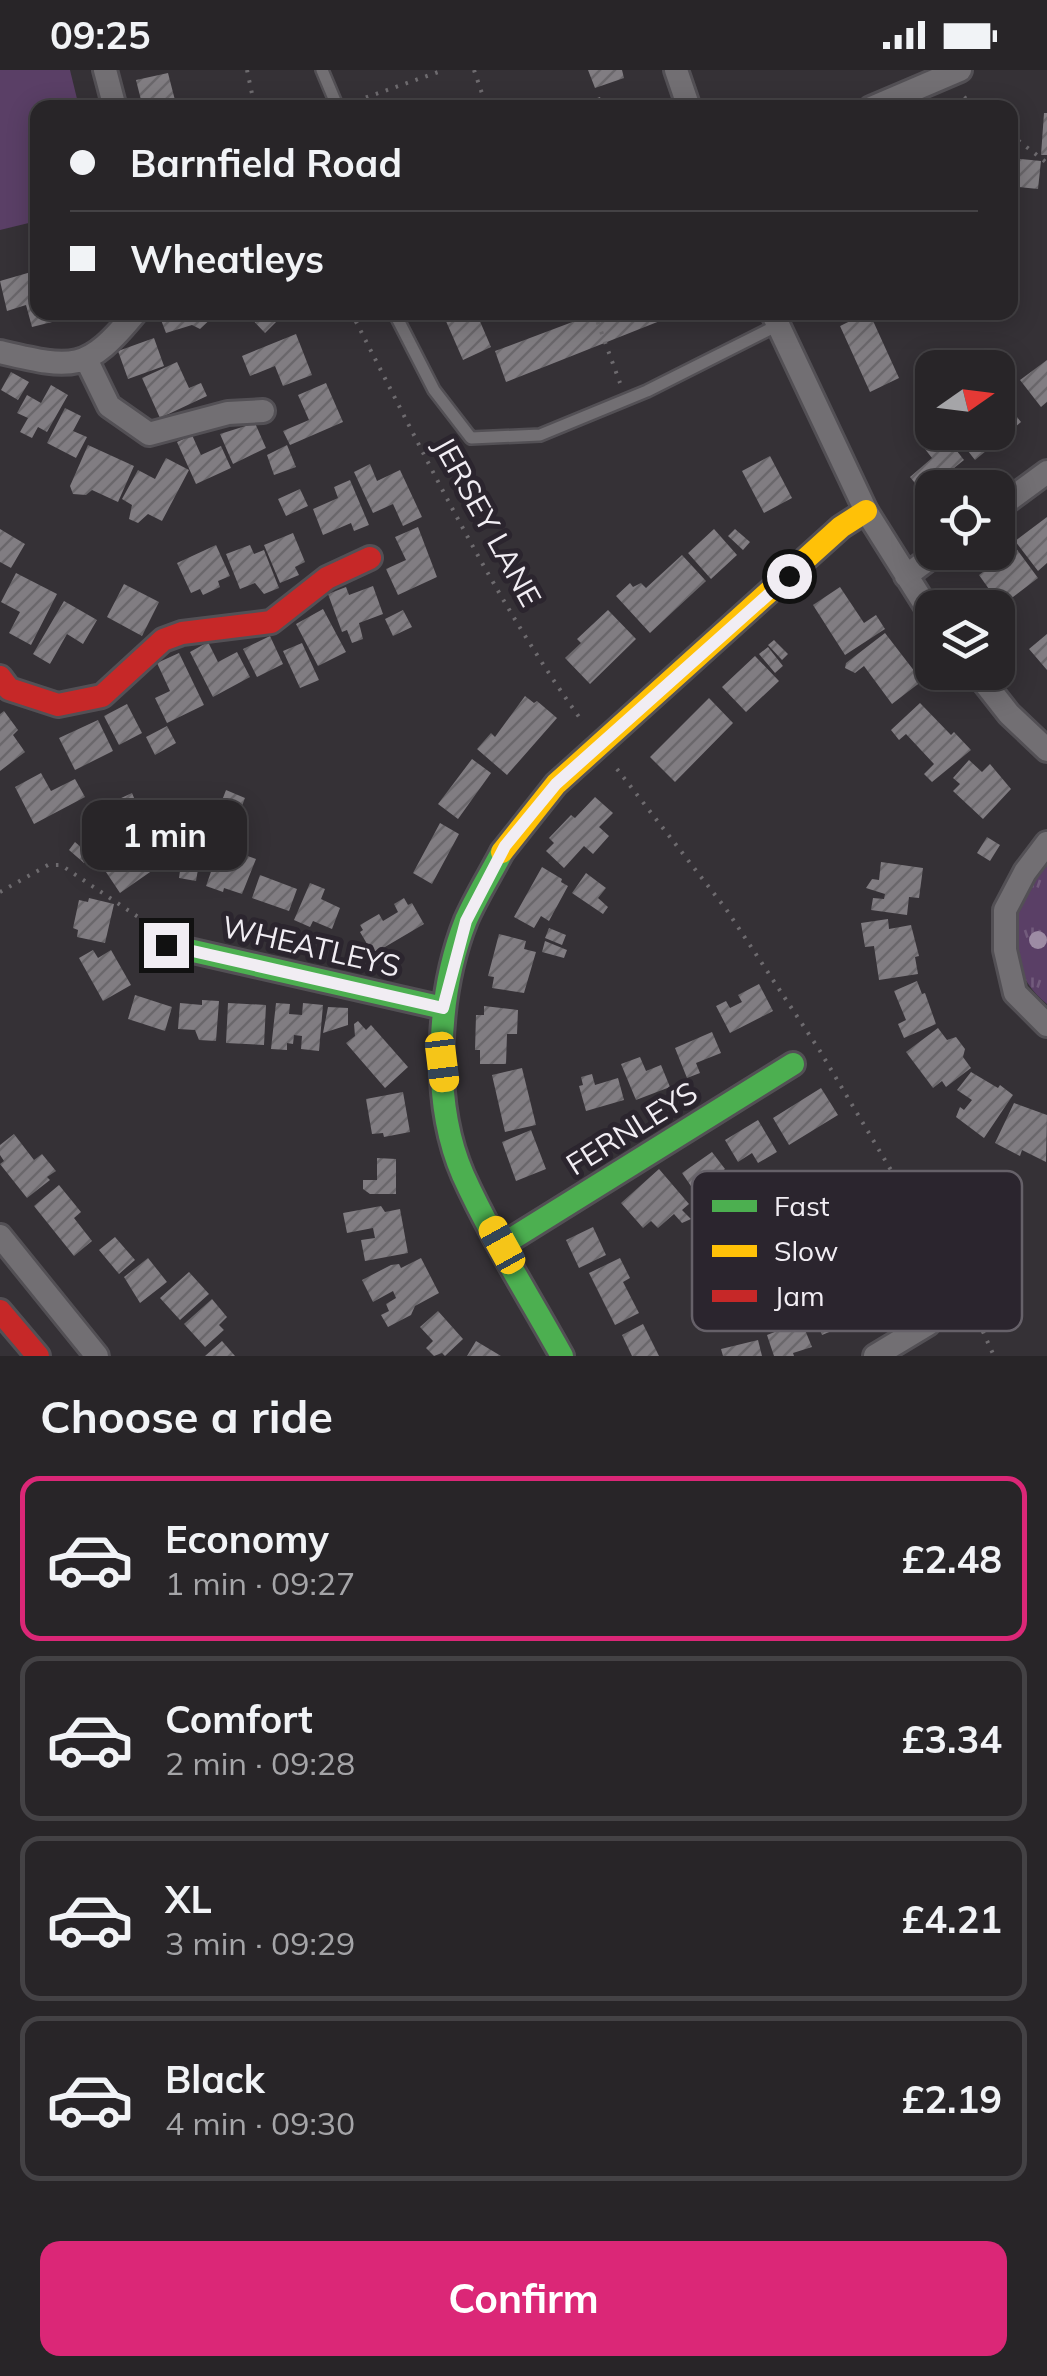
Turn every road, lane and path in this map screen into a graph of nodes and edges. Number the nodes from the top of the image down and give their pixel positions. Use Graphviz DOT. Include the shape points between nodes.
graph roads {
  1 [pos="105,70"];
  2 [pos="247,70"];
  3 [pos="322,70"];
  4 [pos="444,70"];
  5 [pos="474,70"];
  6 [pos="676,70"];
  7 [pos="960,70"];
  8 [pos="964,97"];
  9 [pos="113,100"];
  10 [pos="253,100"];
  11 [pos="335,100"];
  12 [pos="358,100"];
  13 [pos="484,100"];
  14 [pos="686,100"];
  15 [pos="890,100"];
  16 [pos="968,100"];
  17 [pos="1018,140"];
  18 [pos="1047,164"];
  19 [pos="129,320"];
  20 [pos="355,320"];
  21 [pos="398,320"];
  22 [pos="597,320"];
  23 [pos="773,320"];
  24 [pos="775,320"];
  25 [pos="0,352"];
  26 [pos="87,361"];
  27 [pos="626,399"];
  28 [pos="263,410"];
  29 [pos="1047,472"];
  30 [pos="1015,496"];
  31 [pos="866,512"];
  32 [pos="370,558"];
  33 [pos="915,569"];
  34 [pos="906,576"];
  35 [pos="915,590"];
  36 [pos="0,677"];
  37 [pos="990,690"];
  38 [pos="598,745"];
  39 [pos="1047,750"];
  40 [pos="1047,842"];
  41 [pos="0,892"];
  42 [pos="166,945"];
  43 [pos="443,1008"];
  44 [pos="1047,1025"];
  45 [pos="793,1064"];
  46 [pos="0,1236"];
  47 [pos="502,1245"];
  48 [pos="0,1311"];
  49 [pos="916,1331"];
  50 [pos="38,1356"];
  51 [pos="97,1356"];
  52 [pos="562,1356"];
  53 [pos="875,1356"];
  1 -- 9 [label="street"];
  2 -- 10 [label="path"];
  3 -- 11 [label="lane"];
  4 -- 12 [label="path"];
  5 -- 13 [label="path"];
  6 -- 14 [label="street"];
  7 -- 15 [label="street"];
  8 -- 16 [label="path"];
  17 -- 18 [label="path"];
  19 -- 26 [label="street"];
  20 -- 38 [label="path, JERSEY LANE" via="536,658"];
  21 -- 27 [label="lane" via="434,390 471,438 540,436"];
  22 -- 27 [label="path"];
  23 -- 27 [label="lane"];
  24 -- 31 [label="street"];
  25 -- 26 [label="street" via="59,366"];
  26 -- 28 [label="street" via="109,406 149,434"];
  29 -- 30 [label="street"];
  31 -- 34 [label="street"];
  31 -- 38 [label="street" via="841,527"];
  32 -- 36 [label="street" via="327,578 270,622 164,640 102,696 58,705 9,688"];
  33 -- 34 [label="street"];
  34 -- 35 [label="street"];
  37 -- 39 [label="street"];
  38 -- 43 [label="street" via="505,846 466,921"];
  40 -- 44 [label="street" via="1006,910 1005,950 1016,993"];
  41 -- 42 [label="path" via="61,864 150,926"];
  42 -- 43 [label="street, WHEATLEYS"];
  43 -- 47 [label="street" via="448,1119 462,1172"];
  45 -- 47 [label="street, FERNLEYS"];
  46 -- 51 [label="street"];
  47 -- 52 [label="street"];
  48 -- 50 [label="street"];
  49 -- 53 [label="street"];
}
